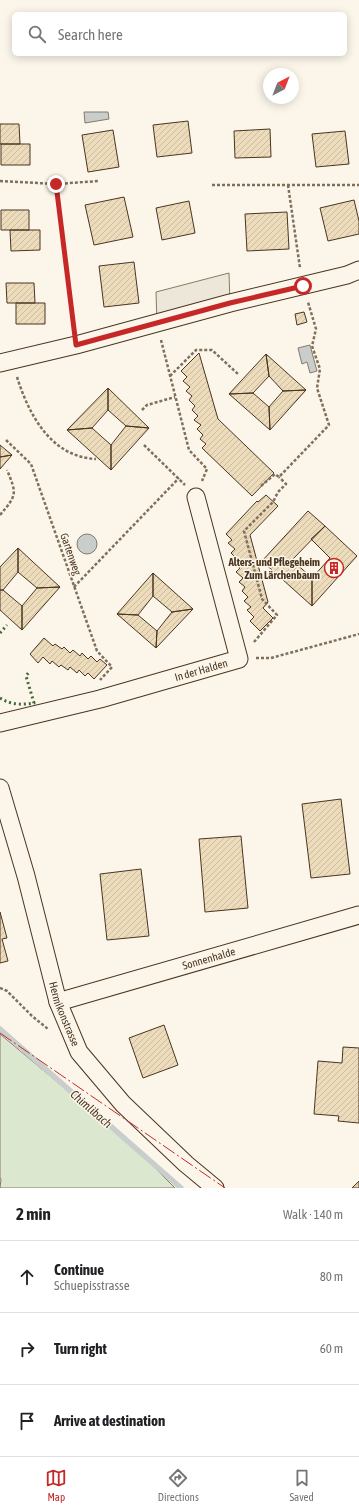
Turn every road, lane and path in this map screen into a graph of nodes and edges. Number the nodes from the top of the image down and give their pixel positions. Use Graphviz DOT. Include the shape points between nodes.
graph roads {
  1 [pos="0,181"];
  2 [pos="99,181"];
  3 [pos="56,184"];
  4 [pos="212,185"];
  5 [pos="288,185"];
  6 [pos="359,185"];
  7 [pos="359,270"];
  8 [pos="303,286"];
  9 [pos="160,340"];
  10 [pos="76,345"];
  11 [pos="0,363"];
  12 [pos="239,375"];
  13 [pos="170,377"];
  14 [pos="21,390"];
  15 [pos="175,397"];
  16 [pos="142,410"];
  17 [pos="6,440"];
  18 [pos="144,445"];
  19 [pos="96,459"];
  20 [pos="7,470"];
  21 [pos="179,478"];
  22 [pos="279,478"];
  23 [pos="261,486"];
  24 [pos="196,497"];
  25 [pos="0,515"];
  26 [pos="74,587"];
  27 [pos="261,633"];
  28 [pos="359,634"];
  29 [pos="239,659"];
  30 [pos="104,676"];
  31 [pos="0,724"];
  32 [pos="0,788"];
  33 [pos="359,915"];
  34 [pos="0,988"];
  35 [pos="58,1002"];
  36 [pos="50,1030"];
  37 [pos="215,1188"];
  1 -- 3 [label="path"];
  2 -- 3 [label="path"];
  3 -- 10 [label="path"];
  4 -- 5 [label="path"];
  5 -- 6 [label="path"];
  5 -- 8 [label="path"];
  7 -- 8 [label="street"];
  8 -- 10 [label="street"];
  8 -- 22 [label="path" via="316,329 312,346 320,369 317,388 329,425"];
  9 -- 13 [label="path"];
  10 -- 11 [label="street"];
  12 -- 13 [label="path" via="212,350 196,350"];
  13 -- 15 [label="path"];
  14 -- 19 [label="path" via="39,425 54,443 71,454"];
  15 -- 16 [label="path" via="147,405"];
  15 -- 24 [label="path" via="189,450 207,469"];
  17 -- 26 [label="path, Gartenweg" via="31,464"];
  18 -- 21 [label="path"];
  20 -- 25 [label="path" via="15,488 13,498"];
  21 -- 24 [label="path"];
  21 -- 26 [label="path"];
  22 -- 23 [label="path" via="275,474"];
  22 -- 27 [label="path" via="286,484 273,502 244,531 262,599 278,616"];
  24 -- 29 [label="street, In der Halden"];
  26 -- 30 [label="path, Gartenweg" via="97,651 112,667"];
  28 -- 29 [label="path" via="271,658"];
  29 -- 31 [label="street, In der Halden" via="100,699"];
  32 -- 35 [label="street, Hermikonstrasse" via="26,876"];
  33 -- 35 [label="street, Sonnenhalde"];
  34 -- 36 [label="path" via="7,991"];
  35 -- 37 [label="street, Hermikonstrasse" via="79,1052 122,1104"];
}
